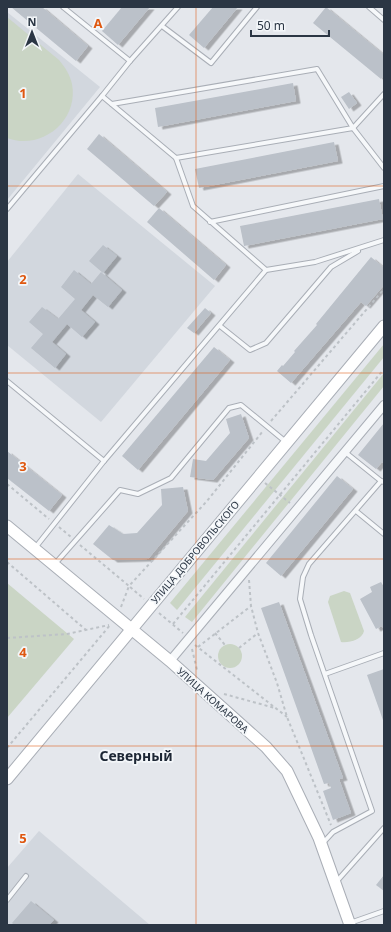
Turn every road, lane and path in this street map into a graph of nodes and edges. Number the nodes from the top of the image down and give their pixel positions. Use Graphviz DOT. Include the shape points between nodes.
graph roads {
  1 [pos="63,7"];
  2 [pos="178,7"];
  3 [pos="257,7"];
  4 [pos="369,7"];
  5 [pos="384,20"];
  6 [pos="162,26"];
  7 [pos="130,61"];
  8 [pos="384,94"];
  9 [pos="102,96"];
  10 [pos="112,104"];
  11 [pos="353,128"];
  12 [pos="176,158"];
  13 [pos="384,168"];
  14 [pos="384,186"];
  15 [pos="7,209"];
  16 [pos="210,222"];
  17 [pos="384,240"];
  18 [pos="364,248"];
  19 [pos="266,270"];
  20 [pos="384,289"];
  21 [pos="220,326"];
  22 [pos="384,326"];
  23 [pos="384,369"];
  24 [pos="7,381"];
  25 [pos="384,405"];
  26 [pos="267,427"];
  27 [pos="287,443"];
  28 [pos="344,452"];
  29 [pos="104,461"];
  30 [pos="258,477"];
  31 [pos="383,482"];
  32 [pos="7,484"];
  33 [pos="280,495"];
  34 [pos="297,509"];
  35 [pos="356,511"];
  36 [pos="55,524"];
  37 [pos="7,526"];
  38 [pos="384,534"];
  39 [pos="75,541"];
  40 [pos="35,549"];
  41 [pos="7,562"];
  42 [pos="54,565"];
  43 [pos="248,568"];
  44 [pos="129,586"];
  45 [pos="251,606"];
  46 [pos="113,621"];
  47 [pos="173,624"];
  48 [pos="130,629"];
  49 [pos="86,630"];
  50 [pos="215,633"];
  51 [pos="258,633"];
  52 [pos="7,638"];
  53 [pos="189,638"];
  54 [pos="225,645"];
  55 [pos="198,647"];
  56 [pos="239,648"];
  57 [pos="384,654"];
  58 [pos="170,661"];
  59 [pos="197,672"];
  60 [pos="325,674"];
  61 [pos="219,690"];
  62 [pos="276,708"];
  63 [pos="287,717"];
  64 [pos="7,748"];
  65 [pos="7,779"];
  66 [pos="384,828"];
  67 [pos="333,832"];
  68 [pos="322,845"];
  69 [pos="26,876"];
  70 [pos="335,883"];
  71 [pos="7,900"];
  72 [pos="384,911"];
  73 [pos="350,924"];
  1 -- 7 [label="lane"];
  2 -- 6 [label="lane"];
  3 -- 6 [label="lane" via="210,63"];
  4 -- 5 [label="lane"];
  6 -- 7 [label="lane"];
  7 -- 9 [label="lane"];
  8 -- 11 [label="lane"];
  9 -- 10 [label="lane"];
  9 -- 15 [label="lane"];
  10 -- 11 [label="lane" via="317,69"];
  10 -- 12 [label="lane"];
  11 -- 12 [label="lane"];
  11 -- 13 [label="lane"];
  12 -- 16 [label="lane" via="193,206"];
  14 -- 16 [label="lane"];
  16 -- 19 [label="lane"];
  17 -- 18 [label="lane"];
  18 -- 19 [label="lane" via="315,262"];
  18 -- 21 [label="lane" via="331,267 266,343 250,350"];
  19 -- 21 [label="lane"];
  20 -- 26 [label="path"];
  21 -- 29 [label="lane"];
  22 -- 27 [label="main road, УЛИЦА ДОБРОВОЛЬСКОГО"];
  23 -- 33 [label="path"];
  24 -- 29 [label="lane"];
  25 -- 28 [label="street"];
  26 -- 27 [label="lane"];
  26 -- 39 [label="lane" via="241,405 229,408 171,478 138,494 120,490"];
  26 -- 44 [label="path" via="207,501"];
  27 -- 30 [label="main road, УЛИЦА ДОБРОВОЛЬСКОГО"];
  28 -- 31 [label="lane"];
  28 -- 34 [label="street"];
  29 -- 36 [label="lane"];
  30 -- 33 [label="path"];
  30 -- 48 [label="main road, УЛИЦА ДОБРОВОЛЬСКОГО"];
  31 -- 35 [label="lane"];
  32 -- 36 [label="path"];
  33 -- 34 [label="path"];
  33 -- 47 [label="path"];
  34 -- 43 [label="street"];
  35 -- 38 [label="lane"];
  35 -- 60 [label="lane" via="309,564 303,577 300,599"];
  36 -- 39 [label="path"];
  36 -- 40 [label="lane"];
  37 -- 40 [label="main road, УЛИЦА КОМАРОВА"];
  39 -- 42 [label="lane"];
  39 -- 44 [label="path"];
  40 -- 42 [label="main road, УЛИЦА КОМАРОВА"];
  41 -- 49 [label="path"];
  42 -- 46 [label="main road, УЛИЦА КОМАРОВА"];
  43 -- 45 [label="path"];
  43 -- 53 [label="street"];
  44 -- 46 [label="path"];
  45 -- 50 [label="path"];
  45 -- 51 [label="path"];
  46 -- 48 [label="main road, УЛИЦА КОМАРОВА"];
  46 -- 49 [label="path"];
  46 -- 64 [label="path"];
  48 -- 58 [label="main road, УЛИЦА КОМАРОВА"];
  48 -- 65 [label="main road, УЛИЦА ДОБРОВОЛЬСКОГО"];
  49 -- 52 [label="path" via="68,634"];
  50 -- 54 [label="path"];
  50 -- 55 [label="path"];
  51 -- 56 [label="path"];
  51 -- 63 [label="path"];
  53 -- 55 [label="path"];
  53 -- 58 [label="street"];
  53 -- 59 [label="path"];
  55 -- 62 [label="path"];
  57 -- 60 [label="lane"];
  58 -- 68 [label="main road, УЛИЦА КОМАРОВА" via="266,747 287,771"];
  60 -- 67 [label="lane" via="372,811"];
  61 -- 62 [label="path" via="225,695"];
  62 -- 63 [label="path"];
  63 -- 67 [label="path"];
  66 -- 70 [label="lane"];
  67 -- 68 [label="lane"];
  68 -- 70 [label="main road, УЛИЦА КОМАРОВА"];
  69 -- 71 [label="lane"];
  70 -- 73 [label="main road, УЛИЦА КОМАРОВА"];
  72 -- 73 [label="lane"];
}
